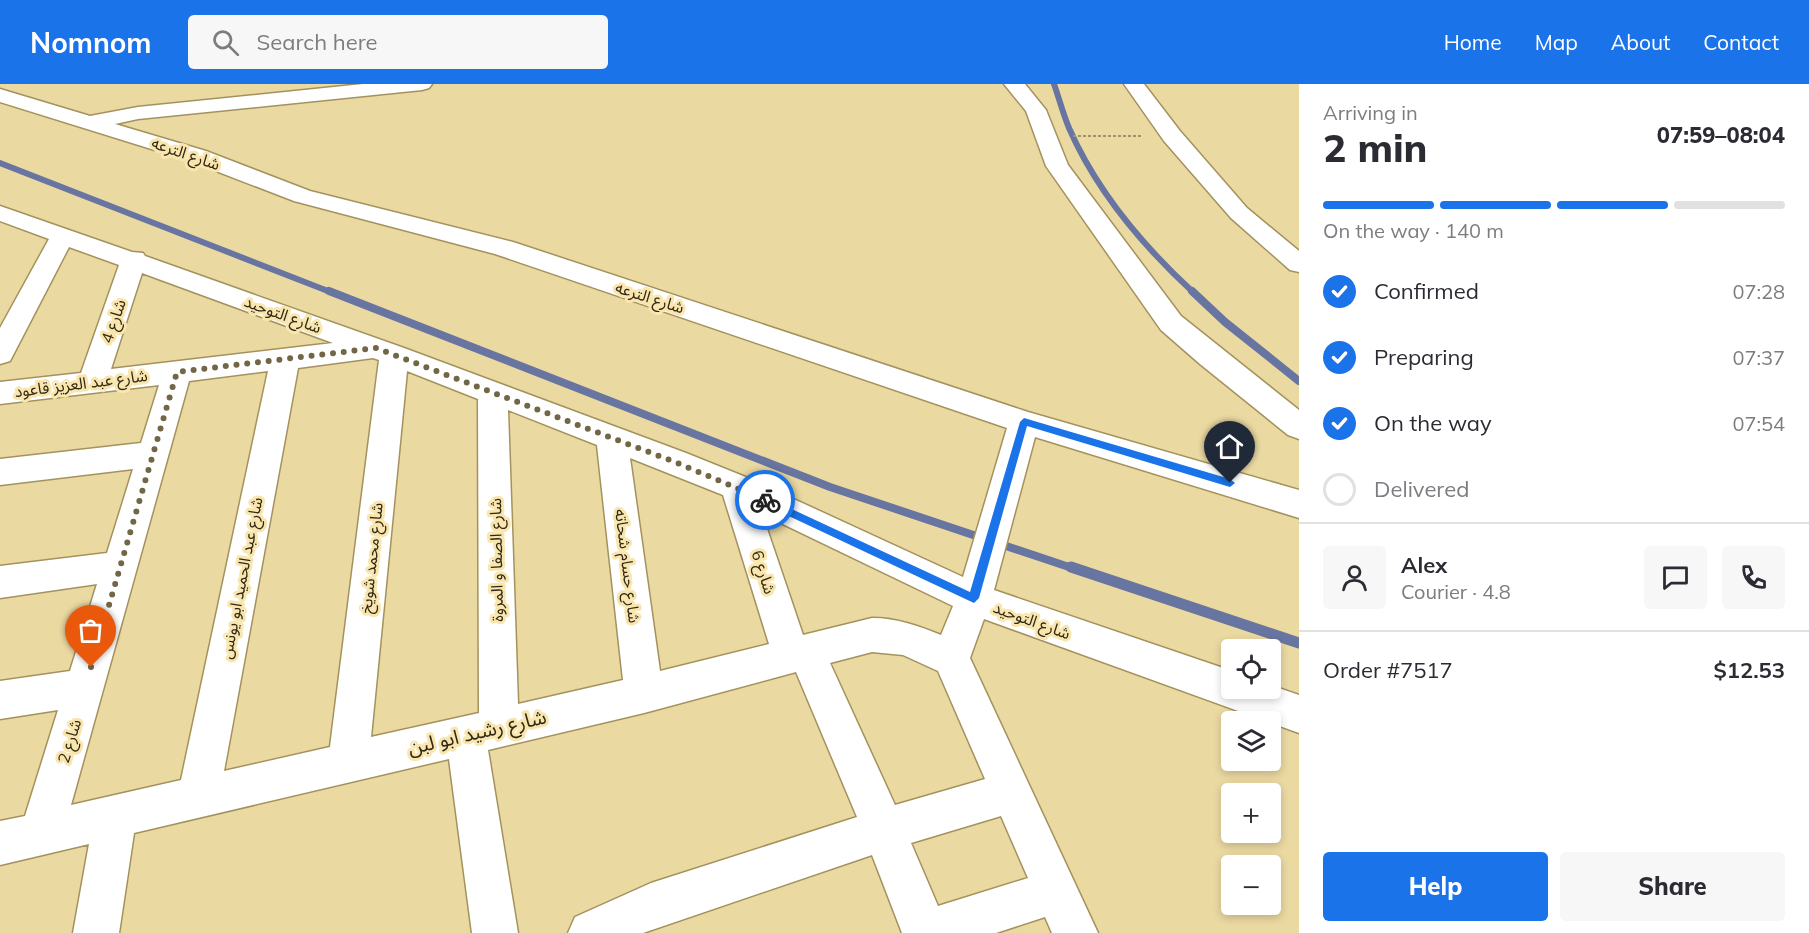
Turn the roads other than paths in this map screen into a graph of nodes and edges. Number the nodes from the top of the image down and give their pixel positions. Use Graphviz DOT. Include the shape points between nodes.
graph roads {
  1 [pos="422,84"];
  2 [pos="1014,84"];
  3 [pos="1134,84"];
  4 [pos="0,95"];
  5 [pos="91,122"];
  6 [pos="0,213"];
  7 [pos="63,235"];
  8 [pos="134,259"];
  9 [pos="1299,264"];
  10 [pos="385,351"];
  11 [pos="0,354"];
  12 [pos="285,359"];
  13 [pos="177,372"];
  14 [pos="92,382"];
  15 [pos="0,393"];
  16 [pos="493,393"];
  17 [pos="1024,422"];
  18 [pos="1299,426"];
  19 [pos="612,438"];
  20 [pos="154,454"];
  21 [pos="0,472"];
  22 [pos="737,487"];
  23 [pos="1299,504"];
  24 [pos="121,566"];
  25 [pos="0,582"];
  26 [pos="974,598"];
  27 [pos="798,654"];
  28 [pos="951,658"];
  29 [pos="85,687"];
  30 [pos="644,694"];
  31 [pos="0,700"];
  32 [pos="1299,714"];
  33 [pos="483,731"];
  34 [pos="348,762"];
  35 [pos="1011,792"];
  36 [pos="198,797"];
  37 [pos="115,817"];
  38 [pos="884,830"];
  39 [pos="41,834"];
  40 [pos="0,843"];
  41 [pos="1056,891"];
  42 [pos="96,933"];
  43 [pos="495,933"];
  44 [pos="591,933"];
  45 [pos="925,933"];
  46 [pos="1075,933"];
  1 -- 5 [label="street" via="138,113"];
  2 -- 18 [label="street" via="1036,110 1057,166 1171,323"];
  3 -- 9 [label="street" via="1172,136 1239,213"];
  4 -- 5 [label="street, شارع الترعه"];
  5 -- 17 [label="street, شارع الترعه" via="198,156 302,196 504,248"];
  6 -- 7 [label="street, شارع التوحيد"];
  7 -- 8 [label="street, شارع التوحيد"];
  7 -- 11 [label="street"];
  8 -- 10 [label="street, شارع التوحيد"];
  8 -- 14 [label="street, شارع 4"];
  10 -- 12 [label="street, شارع عبد العزيز قاعود"];
  10 -- 16 [label="street, شارع التوحيد"];
  10 -- 34 [label="street, شارع محمد شويخ"];
  12 -- 13 [label="street, شارع عبد العزيز قاعود"];
  12 -- 36 [label="street, شارع عبد الحميد ابو يونس"];
  13 -- 14 [label="street, شارع عبد العزيز قاعود"];
  13 -- 20 [label="street, شارع 2"];
  14 -- 15 [label="street, شارع عبد العزيز قاعود"];
  16 -- 19 [label="street, شارع التوحيد"];
  16 -- 33 [label="street, شارع الصفا و المروة"];
  17 -- 23 [label="street, شارع الترعه"];
  17 -- 26 [label="street"];
  19 -- 22 [label="street, شارع التوحيد"];
  19 -- 30 [label="street, شارع حسام شحاته"];
  20 -- 21 [label="street"];
  20 -- 24 [label="street, شارع 2"];
  22 -- 26 [label="street, شارع التوحيد"];
  22 -- 27 [label="street, شارع 6"];
  24 -- 25 [label="street"];
  24 -- 29 [label="street, شارع 2"];
  26 -- 28 [label="street"];
  26 -- 32 [label="street, شارع التوحيد"];
  27 -- 28 [label="street, شارع رشيد ابو لبن" via="889,634"];
  27 -- 30 [label="street, شارع رشيد ابو لبن"];
  27 -- 38 [label="street, شارع 6"];
  28 -- 35 [label="street"];
  29 -- 31 [label="street"];
  29 -- 39 [label="street, شارع 2"];
  30 -- 33 [label="street, شارع رشيد ابو لبن"];
  33 -- 34 [label="street, شارع رشيد ابو لبن"];
  33 -- 43 [label="street, شارع الصفا و المروة"];
  34 -- 36 [label="street, شارع رشيد ابو لبن"];
  35 -- 38 [label="street"];
  35 -- 41 [label="street"];
  36 -- 37 [label="street, شارع رشيد ابو لبن"];
  37 -- 39 [label="street, شارع رشيد ابو لبن"];
  37 -- 42 [label="street"];
  38 -- 44 [label="street" via="651,906"];
  38 -- 45 [label="street, شارع 6"];
  39 -- 40 [label="street, شارع رشيد ابو لبن"];
  41 -- 45 [label="street"];
  41 -- 46 [label="street"];
}
